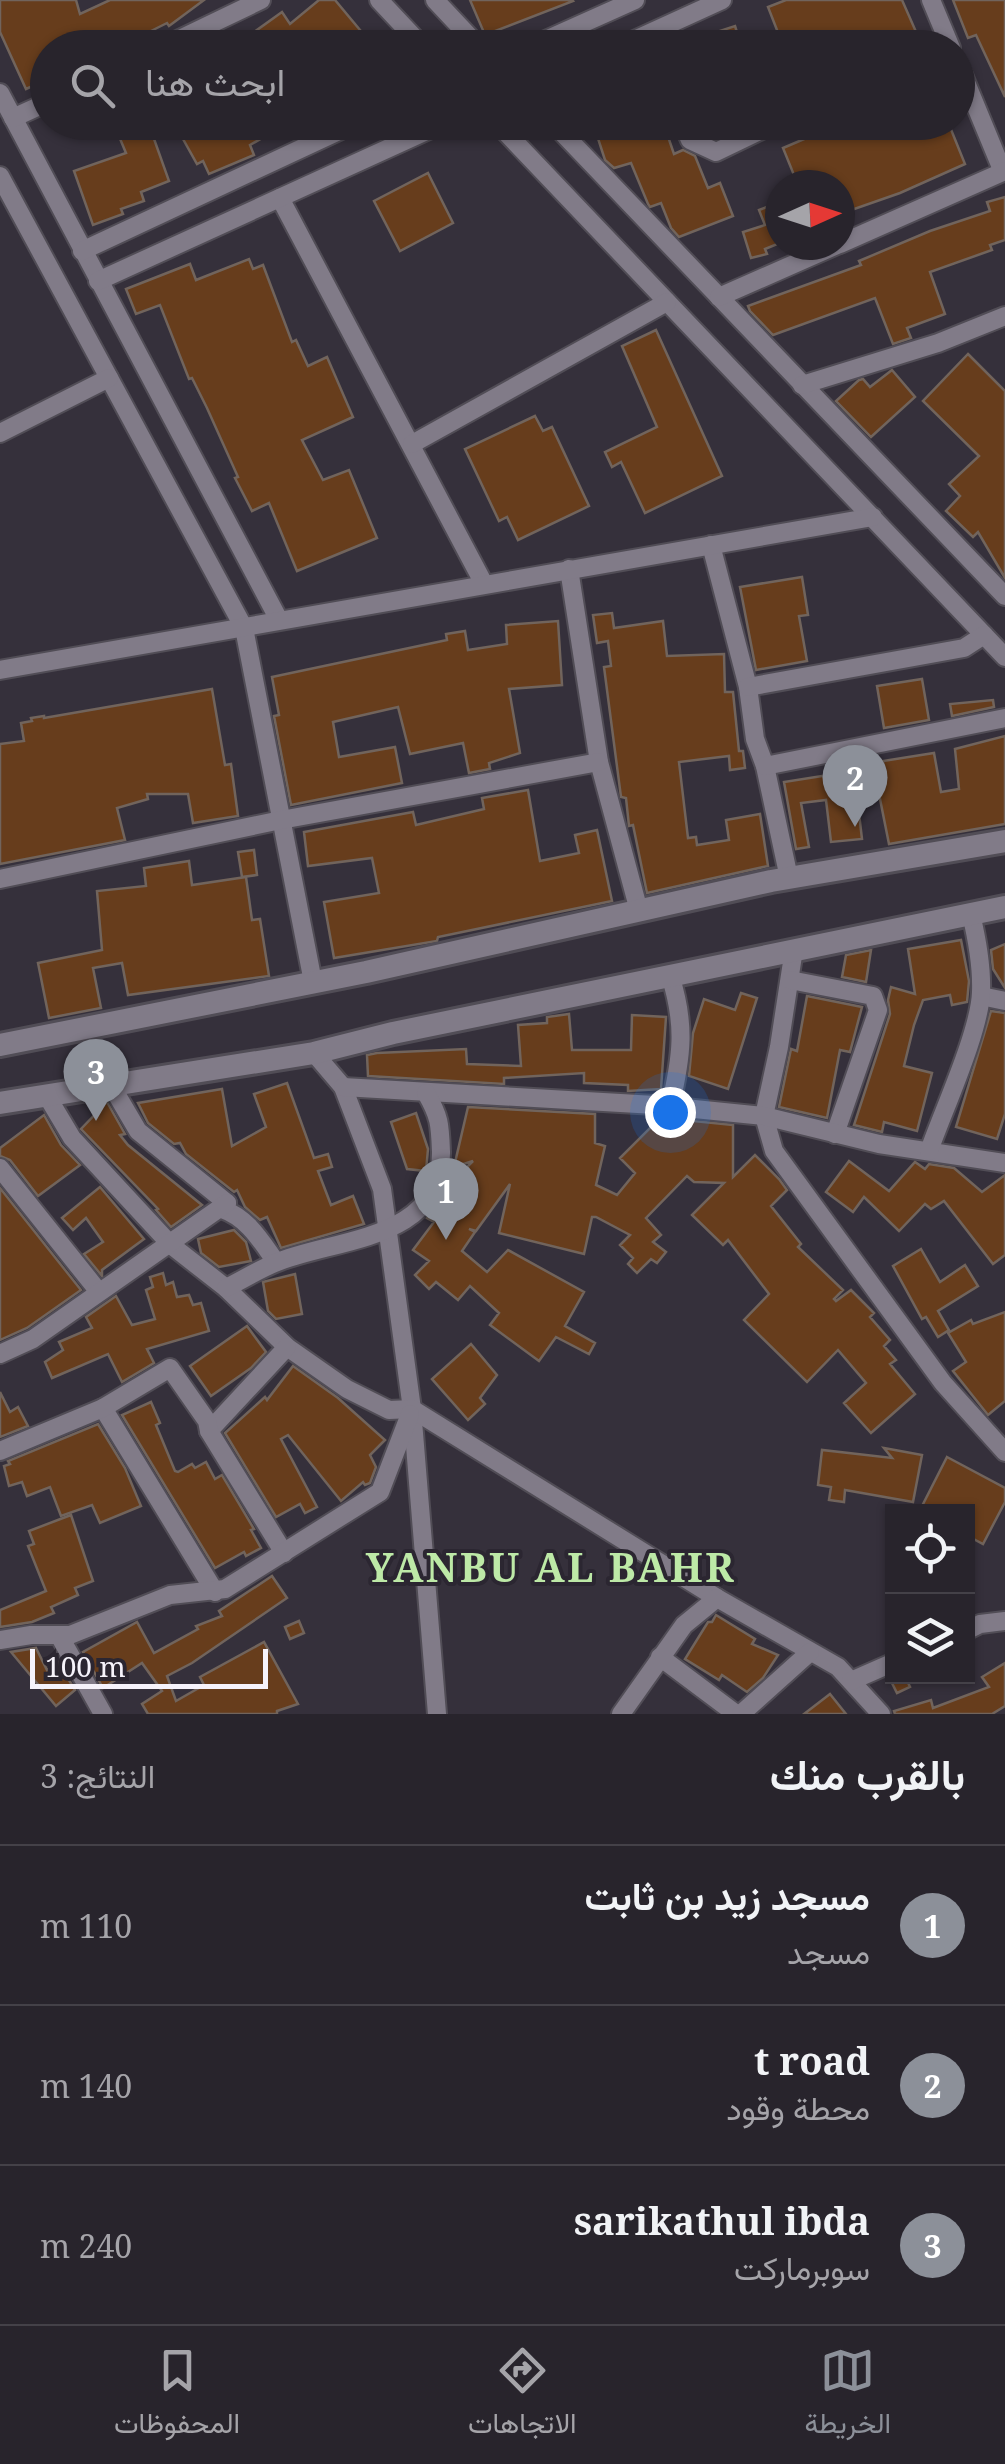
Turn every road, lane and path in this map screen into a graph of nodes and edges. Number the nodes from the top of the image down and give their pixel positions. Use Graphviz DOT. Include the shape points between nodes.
graph roads {
  1 [pos="261,0"];
  2 [pos="379,0"];
  3 [pos="435,0"];
  4 [pos="634,0"];
  5 [pos="722,0"];
  6 [pos="931,0"];
  7 [pos="606,5"];
  8 [pos="198,30"];
  9 [pos="407,30"];
  10 [pos="463,30"];
  11 [pos="561,30"];
  12 [pos="667,30"];
  13 [pos="941,30"];
  14 [pos="0,94"];
  15 [pos="975,104"];
  16 [pos="30,110"];
  17 [pos="13,118"];
  18 [pos="319,140"];
  19 [pos="407,140"];
  20 [pos="513,140"];
  21 [pos="569,140"];
  22 [pos="690,140"];
  23 [pos="741,140"];
  24 [pos="1004,172"];
  25 [pos="0,176"];
  26 [pos="280,198"];
  27 [pos="855,237"];
  28 [pos="82,251"];
  29 [pos="803,260"];
  30 [pos="98,281"];
  31 [pos="719,297"];
  32 [pos="667,302"];
  33 [pos="1005,316"];
  34 [pos="109,378"];
  35 [pos="802,385"];
  36 [pos="0,433"];
  37 [pos="412,444"];
  38 [pos="873,517"];
  39 [pos="711,544"];
  40 [pos="569,569"];
  41 [pos="484,584"];
  42 [pos="1005,596"];
  43 [pos="280,620"];
  44 [pos="244,628"];
  45 [pos="984,635"];
  46 [pos="1005,656"];
  47 [pos="0,670"];
  48 [pos="748,688"];
  49 [pos="1005,718"];
  50 [pos="598,762"];
  51 [pos="765,766"];
  52 [pos="281,820"];
  53 [pos="1005,842"];
  54 [pos="789,878"];
  55 [pos="0,879"];
  56 [pos="1005,907"];
  57 [pos="638,911"];
  58 [pos="971,914"];
  59 [pos="794,948"];
  60 [pos="670,975"];
  61 [pos="790,980"];
  62 [pos="313,982"];
  63 [pos="981,996"];
  64 [pos="1005,1001"];
  65 [pos="0,1045"];
  66 [pos="314,1053"];
  67 [pos="111,1085"];
  68 [pos="343,1087"];
  69 [pos="426,1093"];
  70 [pos="47,1096"];
  71 [pos="0,1103"];
  72 [pos="670,1106"];
  73 [pos="764,1116"];
  74 [pos="835,1134"];
  75 [pos="929,1150"];
  76 [pos="1005,1163"];
  77 [pos="0,1168"];
  78 [pos="227,1203"];
  79 [pos="389,1230"];
  80 [pos="171,1245"];
  81 [pos="276,1262"];
  82 [pos="226,1288"];
  83 [pos="99,1292"];
  84 [pos="287,1348"];
  85 [pos="0,1354"];
  86 [pos="103,1408"];
  87 [pos="412,1408"];
  88 [pos="209,1430"];
  89 [pos="0,1450"];
  90 [pos="1005,1452"];
  91 [pos="284,1553"];
  92 [pos="215,1592"];
  93 [pos="718,1598"];
  94 [pos="1005,1621"];
  95 [pos="975,1626"];
  96 [pos="60,1637"];
  97 [pos="0,1640"];
  98 [pos="810,1652"];
  99 [pos="660,1657"];
  100 [pos="885,1666"];
  101 [pos="851,1681"];
  102 [pos="103,1714"];
  103 [pos="437,1714"];
  104 [pos="621,1714"];
  105 [pos="738,1714"];
  106 [pos="881,1714"];
  1 -- 8 [label="street"];
  2 -- 9 [label="street"];
  3 -- 10 [label="street"];
  4 -- 7 [label="street"];
  5 -- 12 [label="street"];
  6 -- 13 [label="street"];
  7 -- 11 [label="street"];
  14 -- 17 [label="street"];
  15 -- 24 [label="street"];
  16 -- 17 [label="street"];
  17 -- 28 [label="street"];
  18 -- 28 [label="street"];
  19 -- 26 [label="street"];
  20 -- 32 [label="street"];
  21 -- 31 [label="street"];
  22 -- 23 [label="street" via="716,152"];
  24 -- 27 [label="street"];
  25 -- 34 [label="street"];
  26 -- 30 [label="street"];
  26 -- 37 [label="street"];
  28 -- 30 [label="street"];
  29 -- 31 [label="street"];
  30 -- 43 [label="street"];
  31 -- 35 [label="street"];
  32 -- 37 [label="street"];
  32 -- 38 [label="street"];
  33 -- 35 [label="street"];
  34 -- 36 [label="street"];
  34 -- 44 [label="street"];
  35 -- 42 [label="street"];
  37 -- 41 [label="street"];
  38 -- 39 [label="street"];
  38 -- 45 [label="street"];
  39 -- 40 [label="street"];
  39 -- 48 [label="street"];
  40 -- 41 [label="street"];
  40 -- 50 [label="street"];
  41 -- 43 [label="street"];
  43 -- 44 [label="street"];
  44 -- 47 [label="street"];
  44 -- 52 [label="street"];
  45 -- 46 [label="street"];
  45 -- 48 [label="street" via="964,648"];
  48 -- 51 [label="street"];
  49 -- 51 [label="street"];
  50 -- 52 [label="street"];
  50 -- 57 [label="street"];
  51 -- 54 [label="street"];
  52 -- 55 [label="street"];
  52 -- 62 [label="street"];
  53 -- 54 [label="street"];
  54 -- 57 [label="street"];
  56 -- 58 [label="street"];
  57 -- 62 [label="street"];
  58 -- 59 [label="street"];
  58 -- 63 [label="street"];
  59 -- 60 [label="street"];
  59 -- 61 [label="street"];
  60 -- 66 [label="street"];
  60 -- 72 [label="street" via="682,1011"];
  61 -- 73 [label="street"];
  61 -- 74 [label="street" via="873,996 878,1010"];
  62 -- 65 [label="street"];
  63 -- 64 [label="street"];
  63 -- 75 [label="street"];
  66 -- 67 [label="street"];
  66 -- 68 [label="street"];
  67 -- 70 [label="street"];
  67 -- 78 [label="street" via="138,1131"];
  68 -- 69 [label="street"];
  68 -- 79 [label="street" via="382,1188"];
  69 -- 72 [label="street"];
  69 -- 79 [label="street" via="440,1118 441,1171 411,1216"];
  70 -- 71 [label="street"];
  70 -- 80 [label="street" via="72,1138"];
  72 -- 73 [label="street"];
  73 -- 74 [label="street"];
  73 -- 90 [label="street" via="774,1151 827,1228 943,1383"];
  74 -- 75 [label="street"];
  75 -- 76 [label="street"];
  77 -- 83 [label="street"];
  78 -- 80 [label="street"];
  78 -- 81 [label="street" via="222,1209 252,1228"];
  79 -- 81 [label="street"];
  79 -- 87 [label="street"];
  80 -- 82 [label="street"];
  80 -- 83 [label="street"];
  81 -- 82 [label="street"];
  82 -- 84 [label="street"];
  83 -- 85 [label="street"];
  84 -- 87 [label="street" via="388,1410"];
  84 -- 88 [label="street"];
  86 -- 88 [label="street" via="170,1368"];
  86 -- 89 [label="street"];
  86 -- 92 [label="street"];
  87 -- 91 [label="street" via="380,1492"];
  87 -- 93 [label="street"];
  87 -- 103 [label="street"];
  88 -- 91 [label="street"];
  91 -- 92 [label="street"];
  92 -- 96 [label="street" via="170,1595"];
  93 -- 98 [label="street"];
  93 -- 99 [label="street" via="684,1625"];
  94 -- 95 [label="street"];
  96 -- 97 [label="street"];
  96 -- 102 [label="street"];
  98 -- 101 [label="street"];
  98 -- 105 [label="street"];
  99 -- 104 [label="street"];
  99 -- 105 [label="street"];
  100 -- 101 [label="street"];
  101 -- 106 [label="street"];
}
